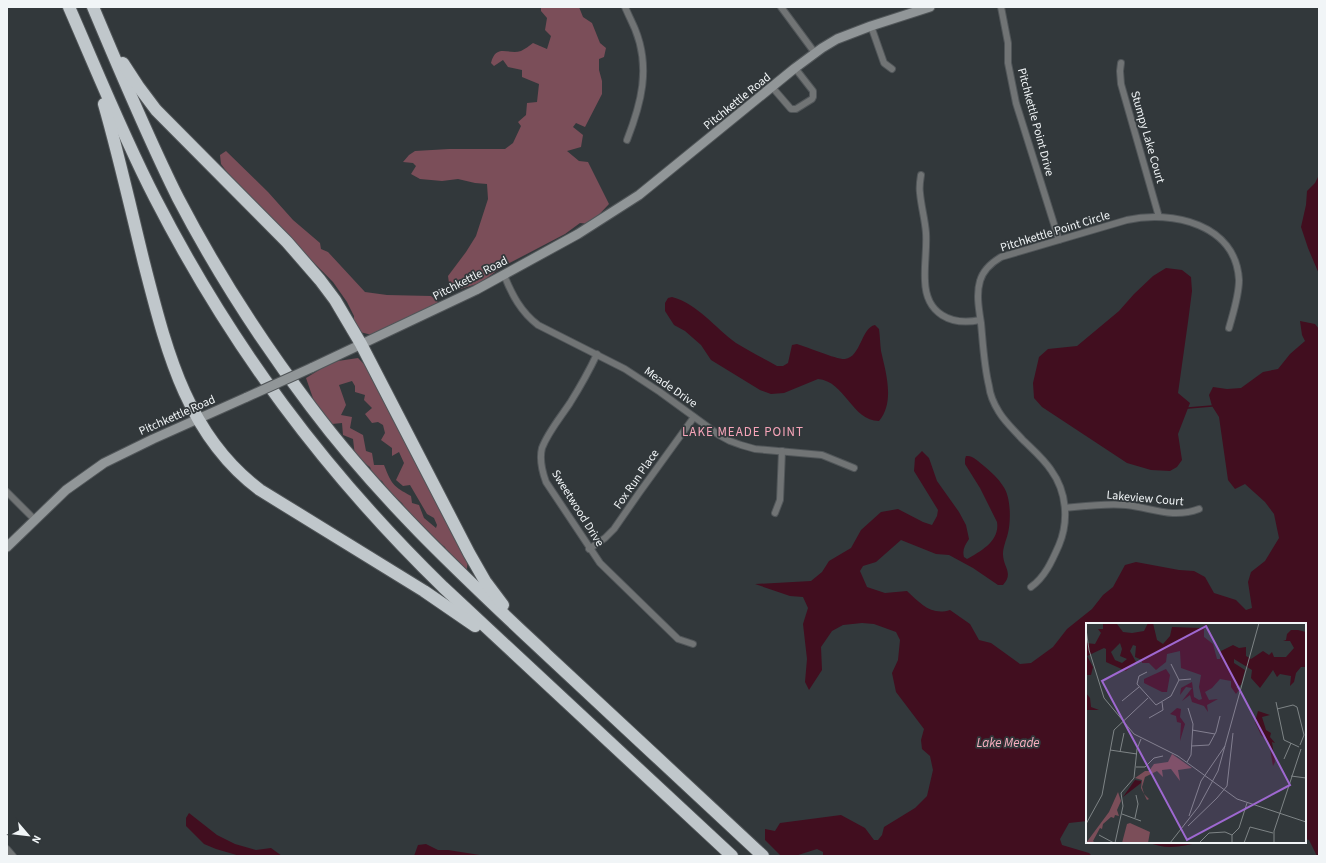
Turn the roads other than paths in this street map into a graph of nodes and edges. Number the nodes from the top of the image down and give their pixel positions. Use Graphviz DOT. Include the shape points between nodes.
graph roads {
  1 [pos="69,7"];
  2 [pos="93,7"];
  3 [pos="625,7"];
  4 [pos="781,7"];
  5 [pos="930,7"];
  6 [pos="1001,7"];
  7 [pos="871,26"];
  8 [pos="815,53"];
  9 [pos="91,57"];
  10 [pos="1121,63"];
  11 [pos="794,68"];
  12 [pos="892,69"];
  13 [pos="772,87"];
  14 [pos="627,140"];
  15 [pos="921,175"];
  16 [pos="1159,217"];
  17 [pos="1058,240"];
  18 [pos="504,275"];
  19 [pos="980,320"];
  20 [pos="1229,328"];
  21 [pos="361,344"];
  22 [pos="597,354"];
  23 [pos="694,417"];
  24 [pos="197,419"];
  25 [pos="782,451"];
  26 [pos="854,468"];
  27 [pos="7,492"];
  28 [pos="1065,508"];
  29 [pos="1198,509"];
  30 [pos="775,513"];
  31 [pos="35,520"];
  32 [pos="7,547"];
  33 [pos="589,549"];
  34 [pos="1031,587"];
  35 [pos="693,644"];
  36 [pos="547,655"];
  37 [pos="536,674"];
  38 [pos="7,850"];
  39 [pos="13,856"];
  40 [pos="732,856"];
  41 [pos="763,856"];
  1 -- 9 [label="highway"];
  2 -- 21 [label="highway" via="120,57 148,100 306,262 335,300"];
  2 -- 36 [label="highway" via="141,120 179,199 222,277 264,341 311,407 373,483 436,551"];
  3 -- 14 [label="street" via="640,45 644,84 641,101"];
  4 -- 8 [label="street"];
  5 -- 7 [label="main road, Pitchkettle Road"];
  6 -- 17 [label="street, Pitchkettle Point Drive" via="1012,87"];
  7 -- 8 [label="main road, Pitchkettle Road" via="837,39"];
  7 -- 12 [label="street" via="884,63"];
  8 -- 11 [label="main road, Pitchkettle Road"];
  9 -- 24 [label="highway" via="158,315 174,366"];
  9 -- 37 [label="highway" via="143,176 183,252 230,329 285,409 386,530"];
  10 -- 16 [label="street, Stumpy Lake Court" via="1121,84"];
  11 -- 13 [label="main road, Pitchkettle Road"];
  11 -- 13 [label="street" via="813,91 812,99 793,109"];
  13 -- 18 [label="main road, Pitchkettle Road" via="627,203"];
  15 -- 19 [label="street" via="920,195 926,234 924,279 927,295 937,312 949,319 966,322"];
  16 -- 17 [label="street, Pitchkettle Point Circle" via="1127,220"];
  16 -- 20 [label="street, Pitchkettle Point Circle" via="1183,220 1205,228 1220,238 1229,249 1238,273 1238,287"];
  17 -- 19 [label="street, Pitchkettle Point Circle" via="1001,257 990,264 982,275 978,289"];
  18 -- 21 [label="main road, Pitchkettle Road"];
  18 -- 22 [label="street, Meade Drive" via="519,306 530,319"];
  19 -- 28 [label="street, Pitchkettle Point Circle" via="989,387 995,405 1006,422 1052,471 1060,487"];
  21 -- 24 [label="main road, Pitchkettle Road, bridge"];
  21 -- 36 [label="highway" via="485,581"];
  22 -- 23 [label="street, Meade Drive" via="642,379"];
  22 -- 33 [label="street, Sweetwood Drive" via="547,436 540,459 546,482"];
  23 -- 25 [label="street, Meade Drive" via="719,435 741,445"];
  23 -- 33 [label="street, Fox Run Place" via="614,529"];
  24 -- 31 [label="main road, Pitchkettle Road" via="104,463 77,481"];
  24 -- 37 [label="highway" via="224,458 255,486 444,603"];
  25 -- 26 [label="street, Meade Drive" via="822,455"];
  25 -- 30 [label="street" via="780,500"];
  27 -- 31 [label="street"];
  28 -- 29 [label="street, Lakeview Court" via="1127,505 1182,514"];
  28 -- 34 [label="street, Pitchkettle Point Circle" via="1064,530 1056,553 1042,577"];
  31 -- 32 [label="main road, Pitchkettle Road"];
  33 -- 35 [label="street, Sweetwood Drive" via="600,563 678,639"];
  36 -- 41 [label="highway"];
  37 -- 40 [label="highway"];
  38 -- 39 [label="street"];
}
